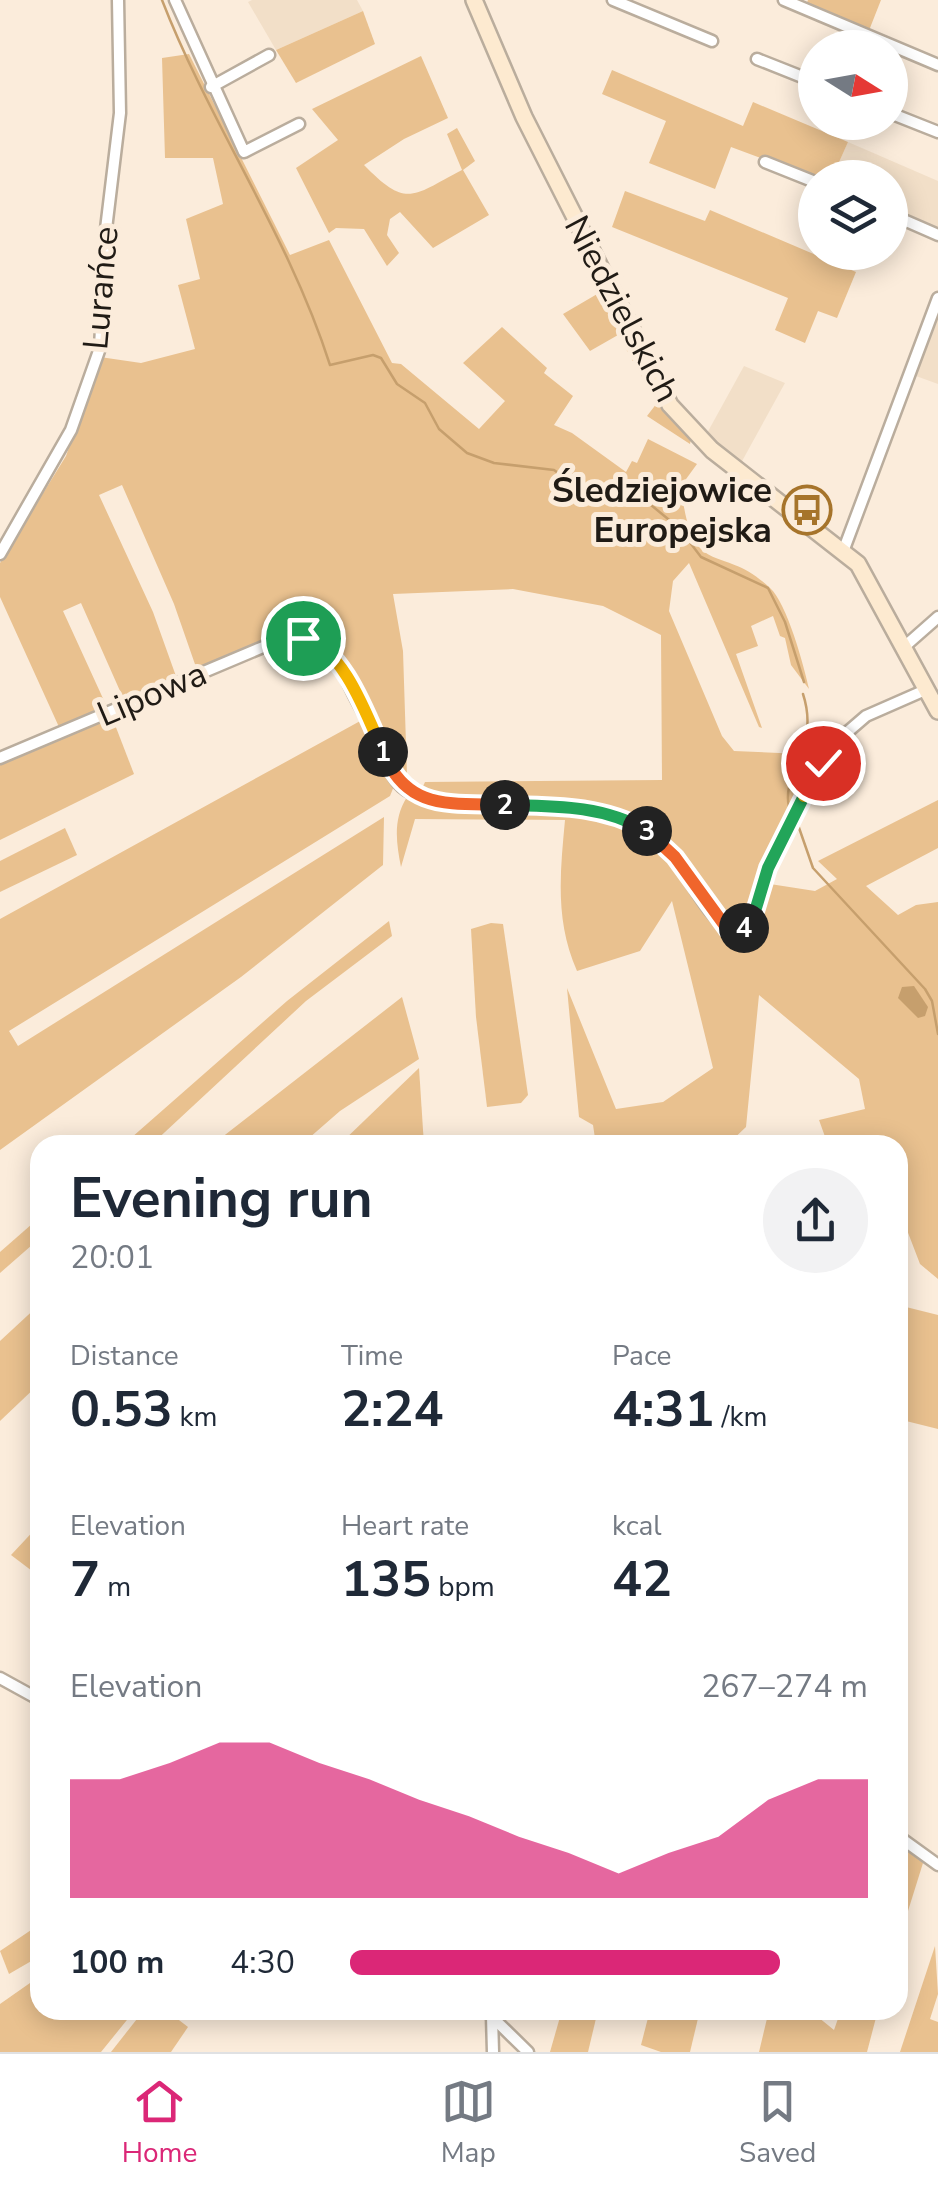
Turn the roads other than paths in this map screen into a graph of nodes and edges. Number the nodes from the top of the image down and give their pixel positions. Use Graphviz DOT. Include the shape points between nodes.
graph roads {
  1 [pos="118,0"];
  2 [pos="176,0"];
  3 [pos="474,0"];
  4 [pos="613,0"];
  5 [pos="784,0"];
  6 [pos="712,41"];
  7 [pos="269,56"];
  8 [pos="757,59"];
  9 [pos="938,65"];
  10 [pos="798,75"];
  11 [pos="211,87"];
  12 [pos="908,120"];
  13 [pos="299,124"];
  14 [pos="938,132"];
  15 [pos="766,162"];
  16 [pos="798,175"];
  17 [pos="908,222"];
  18 [pos="938,235"];
  19 [pos="938,298"];
  20 [pos="844,549"];
  21 [pos="0,554"];
  22 [pos="938,617"];
  23 [pos="904,647"];
  24 [pos="923,690"];
  25 [pos="938,711"];
  26 [pos="0,758"];
  27 [pos="0,1678"];
  28 [pos="30,1694"];
  29 [pos="908,1843"];
  30 [pos="938,1865"];
  31 [pos="490,2020"];
  32 [pos="496,2020"];
  33 [pos="493,2052"];
  34 [pos="528,2052"];
  1 -- 21 [label="street, Lurańce" via="120,113 100,348 72,430"];
  2 -- 11 [label="street"];
  3 -- 20 [label="street, Niedzielskich" via="530,130 670,405 712,450"];
  4 -- 6 [label="street"];
  5 -- 9 [label="street"];
  7 -- 11 [label="street"];
  8 -- 10 [label="street"];
  11 -- 13 [label="street" via="244,152"];
  12 -- 14 [label="street"];
  15 -- 16 [label="street"];
  17 -- 18 [label="street"];
  19 -- 20 [label="street"];
  20 -- 23 [label="street, Niedzielskich" via="870,580"];
  22 -- 23 [label="street"];
  23 -- 24 [label="street, Niedzielskich"];
  24 -- 25 [label="street, Niedzielskich"];
  24 -- 26 [label="street, Lipowa" via="851,726 830,750 768,868 753,918 733,932 675,857 634,823 572,806 439,802 400,785 336,656 320,642 303,638 263,647"];
  27 -- 28 [label="street"];
  29 -- 30 [label="street"];
  31 -- 33 [label="street"];
  32 -- 34 [label="street"];
}
